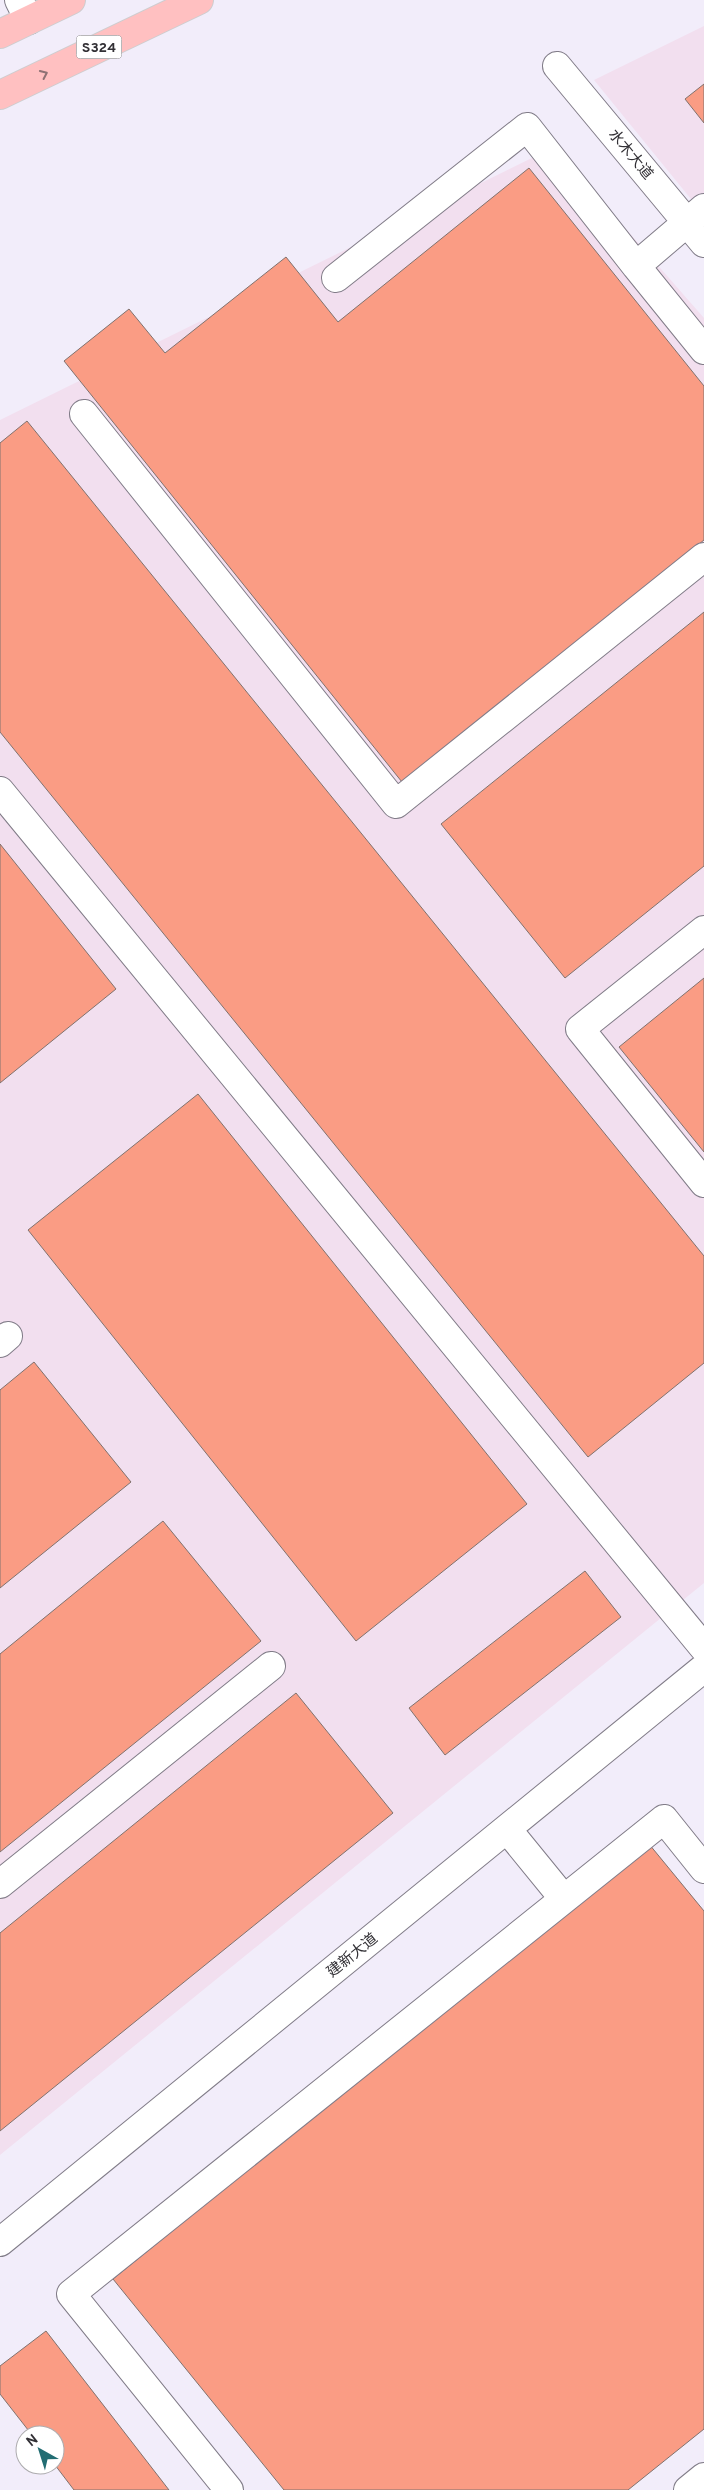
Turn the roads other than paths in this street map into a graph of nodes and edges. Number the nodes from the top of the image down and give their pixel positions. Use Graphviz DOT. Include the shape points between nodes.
graph roads {
  1 [pos="71,0"];
  2 [pos="199,0"];
  3 [pos="24,10"];
  4 [pos="0,34"];
  5 [pos="557,66"];
  6 [pos="0,95"];
  7 [pos="695,214"];
  8 [pos="704,243"];
  9 [pos="636,266"];
  10 [pos="336,278"];
  11 [pos="704,350"];
  12 [pos="84,414"];
  13 [pos="704,557"];
  14 [pos="0,791"];
  15 [pos="704,930"];
  16 [pos="704,1183"];
  17 [pos="704,1648"];
  18 [pos="271,1666"];
  19 [pos="704,1668"];
  20 [pos="507,1829"];
  21 [pos="704,1869"];
  22 [pos="0,1884"];
  23 [pos="564,1899"];
  24 [pos="0,2242"];
  25 [pos="704,2478"];
  26 [pos="229,2490"];
  27 [pos="688,2490"];
  1 -- 3 [label="main road"];
  6 -- 2 [label="main road, S324, one-way"];
  3 -- 4 [label="main road"];
  5 -- 7 [label="street, 水木大道"];
  7 -- 8 [label="street, 水木大道"];
  7 -- 9 [label="street"];
  9 -- 10 [label="street" via="527,127"];
  9 -- 11 [label="street"];
  12 -- 13 [label="street" via="396,804"];
  14 -- 17 [label="street"];
  15 -- 16 [label="street" via="580,1029"];
  18 -- 22 [label="street"];
  19 -- 20 [label="street, 建新大道"];
  20 -- 23 [label="street"];
  20 -- 24 [label="street, 建新大道"];
  21 -- 23 [label="street" via="664,1819"];
  23 -- 26 [label="street" via="72,2294"];
  25 -- 27 [label="street"];
}
